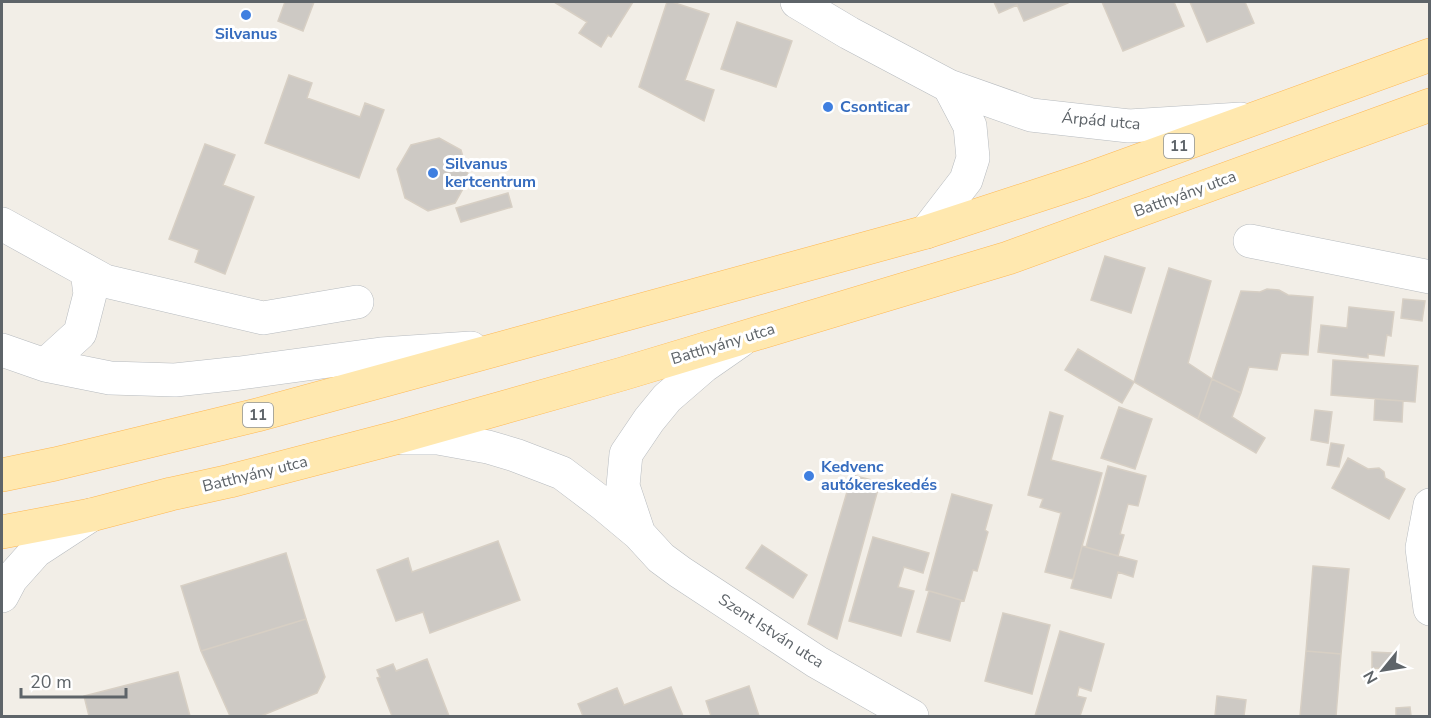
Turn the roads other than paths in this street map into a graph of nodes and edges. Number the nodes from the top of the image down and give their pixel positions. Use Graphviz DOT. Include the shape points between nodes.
graph roads {
  1 [pos="797,2"];
  2 [pos="1430,55"];
  3 [pos="949,86"];
  4 [pos="1430,105"];
  5 [pos="1258,118"];
  6 [pos="2,224"];
  7 [pos="926,232"];
  8 [pos="1250,241"];
  9 [pos="96,276"];
  10 [pos="1430,277"];
  11 [pos="357,302"];
  12 [pos="746,337"];
  13 [pos="512,345"];
  14 [pos="2,350"];
  15 [pos="45,365"];
  16 [pos="395,438"];
  17 [pos="2,475"];
  18 [pos="1430,505"];
  19 [pos="91,515"];
  20 [pos="2,532"];
  21 [pos="639,534"];
  22 [pos="2,596"];
  23 [pos="1430,609"];
  24 [pos="912,717"];
  1 -- 3 [label="street, Árpád utca"];
  2 -- 5 [label="main road, 11"];
  3 -- 5 [label="street, Árpád utca" via="1031,115 1129,126"];
  3 -- 7 [label="street" via="970,126 973,158 966,180"];
  4 -- 12 [label="main road, Batthyány utca" via="1008,258"];
  5 -- 7 [label="main road, 11"];
  6 -- 9 [label="street"];
  7 -- 13 [label="main road, 11"];
  8 -- 10 [label="street"];
  9 -- 11 [label="street" via="262,318"];
  9 -- 15 [label="street" via="80,333"];
  12 -- 16 [label="main road, Batthyány utca"];
  12 -- 21 [label="street, Szent István utca" via="667,398 626,454 623,486"];
  13 -- 15 [label="street" via="381,354 175,380 110,378"];
  13 -- 17 [label="main road, 11" via="257,415"];
  14 -- 15 [label="street"];
  16 -- 19 [label="main road, Batthyány utca"];
  16 -- 21 [label="street, Szent István utca" via="438,438 488,447 562,473"];
  18 -- 23 [label="street" via="1422,548"];
  19 -- 20 [label="main road, Batthyány utca"];
  19 -- 22 [label="street" via="36,551 11,579"];
  21 -- 24 [label="street, Szent István utca" via="680,572 817,662"];
}
